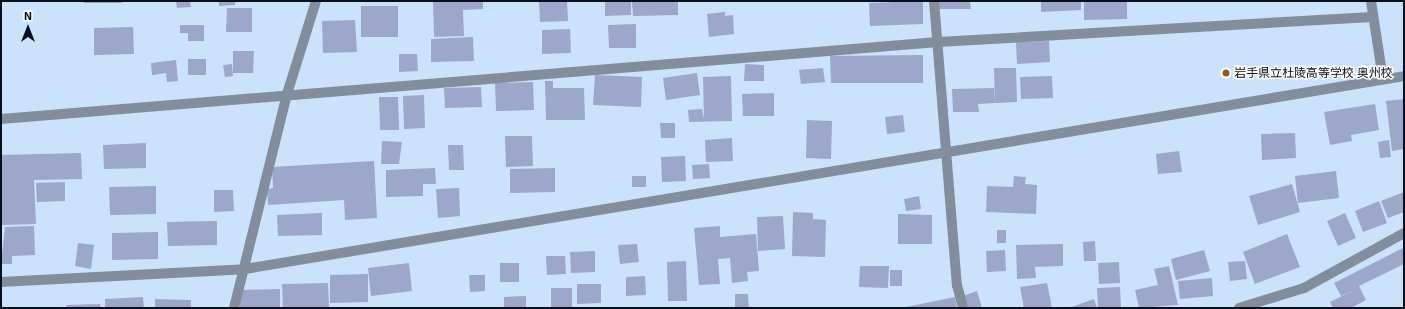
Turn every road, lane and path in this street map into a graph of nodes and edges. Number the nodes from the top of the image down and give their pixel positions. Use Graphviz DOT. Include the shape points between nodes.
graph roads {
  1 [pos="316,1"];
  2 [pos="934,1"];
  3 [pos="1371,1"];
  4 [pos="1372,17"];
  5 [pos="938,42"];
  6 [pos="1404,76"];
  7 [pos="1383,79"];
  8 [pos="287,94"];
  9 [pos="1,119"];
  10 [pos="947,150"];
  11 [pos="1404,234"];
  12 [pos="245,269"];
  13 [pos="1,282"];
  14 [pos="234,308"];
  15 [pos="964,308"];
  16 [pos="1239,308"];
  1 -- 8 [label="street"];
  2 -- 5 [label="street"];
  3 -- 4 [label="street"];
  4 -- 5 [label="street"];
  4 -- 7 [label="street"];
  5 -- 8 [label="street"];
  5 -- 10 [label="street"];
  6 -- 7 [label="street"];
  7 -- 10 [label="street"];
  8 -- 9 [label="street"];
  8 -- 12 [label="street"];
  10 -- 12 [label="street" via="690,197"];
  10 -- 15 [label="street" via="957,285"];
  11 -- 16 [label="street" via="1304,288"];
  12 -- 13 [label="street"];
  12 -- 14 [label="street"];
}
